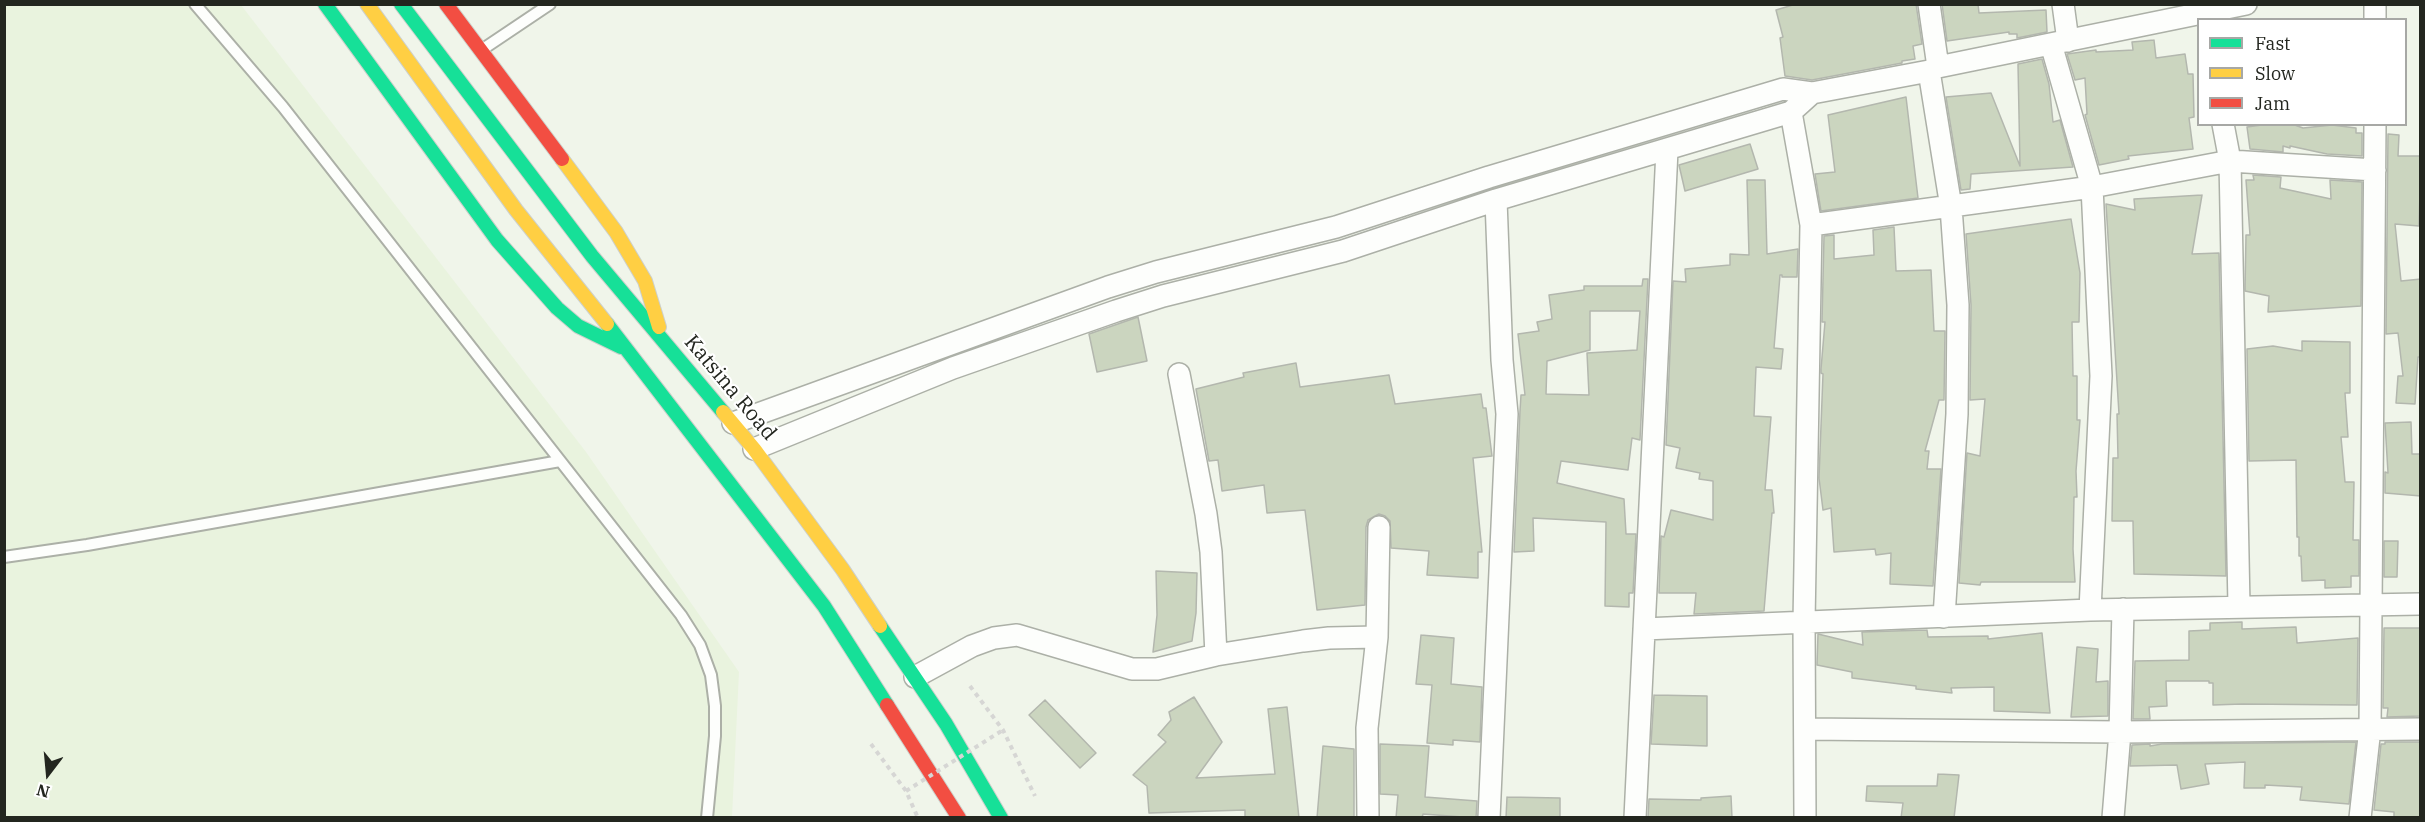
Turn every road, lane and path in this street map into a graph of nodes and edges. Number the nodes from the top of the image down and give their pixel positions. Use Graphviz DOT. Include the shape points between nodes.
graph roads {
  1 [pos="195,4"];
  2 [pos="325,4"];
  3 [pos="367,4"];
  4 [pos="401,4"];
  5 [pos="446,4"];
  6 [pos="550,4"];
  7 [pos="1929,4"];
  8 [pos="2063,4"];
  9 [pos="2246,4"];
  10 [pos="2204,12"];
  11 [pos="2059,42"];
  12 [pos="480,50"];
  13 [pos="1933,69"];
  14 [pos="1812,93"];
  15 [pos="1791,112"];
  16 [pos="2223,126"];
  17 [pos="2375,126"];
  18 [pos="1667,150"];
  19 [pos="2230,161"];
  20 [pos="2375,170"];
  21 [pos="2092,187"];
  22 [pos="1496,200"];
  23 [pos="1951,207"];
  24 [pos="1811,225"];
  25 [pos="665,342"];
  26 [pos="628,350"];
  27 [pos="1179,374"];
  28 [pos="733,423"];
  29 [pos="754,449"];
  30 [pos="560,460"];
  31 [pos="1379,527"];
  32 [pos="4,557"];
  33 [pos="2421,604"];
  34 [pos="2371,605"];
  35 [pos="2239,606"];
  36 [pos="2123,609"];
  37 [pos="2090,610"];
  38 [pos="1944,616"];
  39 [pos="1804,622"];
  40 [pos="1644,629"];
  41 [pos="1377,637"];
  42 [pos="1215,656"];
  43 [pos="915,677"];
  44 [pos="970,686"];
  45 [pos="2370,728"];
  46 [pos="1804,729"];
  47 [pos="2421,729"];
  48 [pos="1003,730"];
  49 [pos="2120,732"];
  50 [pos="871,744"];
  51 [pos="906,791"];
  52 [pos="1035,796"];
  53 [pos="707,818"];
  54 [pos="918,818"];
  55 [pos="959,818"];
  56 [pos="1001,818"];
  57 [pos="1368,818"];
  58 [pos="1490,818"];
  59 [pos="1635,818"];
  60 [pos="1805,818"];
  61 [pos="2113,818"];
  62 [pos="2360,818"];
  1 -- 30 [label="lane" via="283,107"];
  2 -- 26 [label="highway" via="505,248 557,308 578,326"];
  3 -- 26 [label="highway" via="516,210"];
  4 -- 25 [label="highway, Katsina Road" via="592,256"];
  5 -- 12 [label="highway"];
  6 -- 12 [label="lane"];
  7 -- 13 [label="street"];
  8 -- 11 [label="street"];
  9 -- 10 [label="street"];
  10 -- 11 [label="street"];
  11 -- 13 [label="street"];
  11 -- 21 [label="street"];
  12 -- 25 [label="highway" via="616,232 645,281"];
  13 -- 14 [label="street"];
  13 -- 23 [label="street"];
  14 -- 15 [label="street"];
  14 -- 28 [label="street" via="1783,89 1336,227 1156,272"];
  15 -- 18 [label="street"];
  15 -- 24 [label="street"];
  16 -- 19 [label="street"];
  17 -- 20 [label="street"];
  18 -- 22 [label="street"];
  18 -- 40 [label="street"];
  19 -- 20 [label="street"];
  19 -- 21 [label="street"];
  19 -- 35 [label="street"];
  20 -- 34 [label="street"];
  21 -- 23 [label="street"];
  21 -- 37 [label="street" via="2101,376"];
  22 -- 29 [label="street" via="1343,251 1116,311 953,368"];
  22 -- 58 [label="street" via="1507,414"];
  23 -- 24 [label="street"];
  23 -- 38 [label="street" via="1958,304 1957,414"];
  24 -- 39 [label="street"];
  25 -- 28 [label="highway, Katsina Road"];
  26 -- 55 [label="highway" via="824,606"];
  27 -- 42 [label="street" via="1211,552"];
  28 -- 29 [label="highway, Katsina Road"];
  29 -- 43 [label="highway, Katsina Road"];
  30 -- 32 [label="lane"];
  30 -- 53 [label="lane" via="700,645 711,675 715,706"];
  31 -- 41 [label="street"];
  33 -- 34 [label="street"];
  34 -- 35 [label="street"];
  34 -- 45 [label="street"];
  35 -- 36 [label="street"];
  36 -- 37 [label="street"];
  36 -- 49 [label="street"];
  37 -- 38 [label="street"];
  38 -- 39 [label="street"];
  39 -- 40 [label="street"];
  39 -- 46 [label="street"];
  40 -- 59 [label="street"];
  41 -- 42 [label="street" via="1329,638"];
  41 -- 57 [label="street" via="1367,728"];
  42 -- 43 [label="street" via="1157,669 1132,669 1017,635 972,646"];
  43 -- 56 [label="highway, Katsina Road"];
  44 -- 48 [label="path"];
  45 -- 47 [label="street"];
  45 -- 49 [label="street"];
  45 -- 62 [label="street"];
  46 -- 49 [label="street"];
  46 -- 60 [label="street"];
  48 -- 51 [label="path, bridge"];
  48 -- 52 [label="path"];
  49 -- 61 [label="street"];
  50 -- 51 [label="path"];
  51 -- 54 [label="path"];
}
